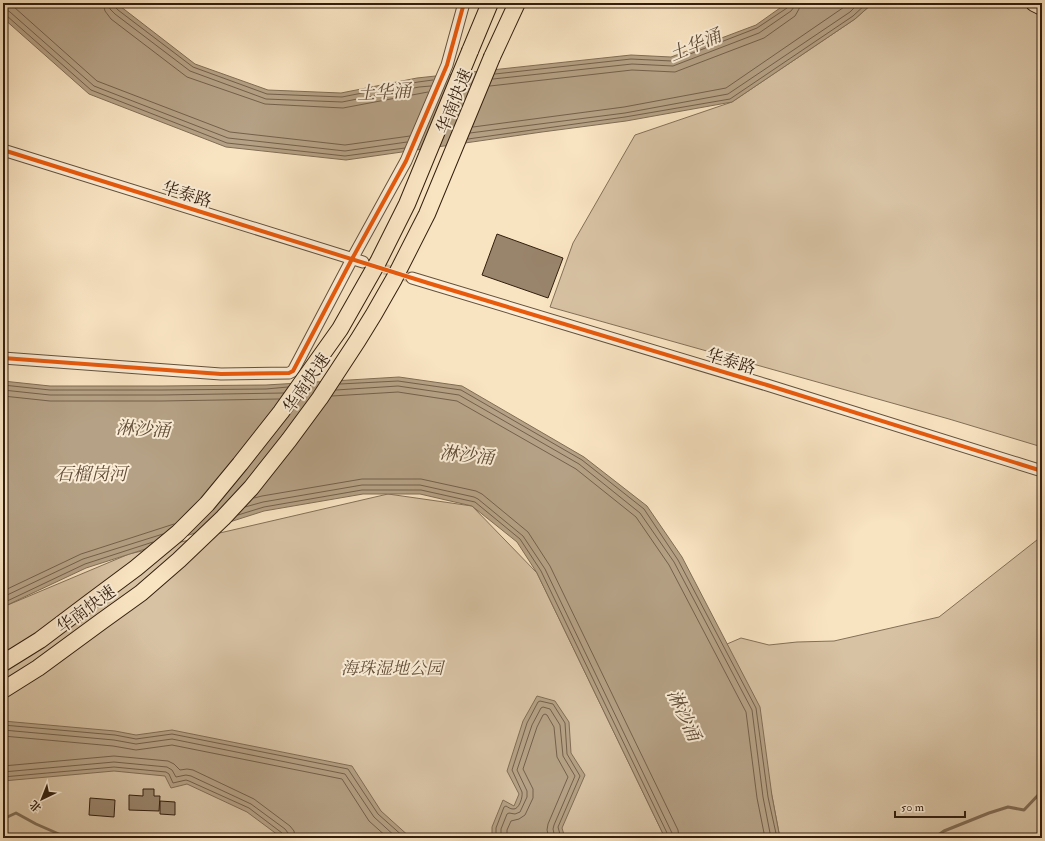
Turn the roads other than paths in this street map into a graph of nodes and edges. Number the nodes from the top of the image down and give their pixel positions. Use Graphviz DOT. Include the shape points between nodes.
graph roads {
  1 [pos="464,3"];
  2 [pos="480,3"];
  3 [pos="490,3"];
  4 [pos="517,3"];
  5 [pos="1034,3"];
  6 [pos="1042,7"];
  7 [pos="470,51"];
  8 [pos="3,150"];
  9 [pos="352,259"];
  10 [pos="363,262"];
  11 [pos="412,278"];
  12 [pos="3,358"];
  13 [pos="1042,471"];
  14 [pos="3,663"];
  15 [pos="3,690"];
  1 -- 9 [label="street" via="447,65 406,161"];
  2 -- 7 [label="highway"];
  3 -- 7 [label="highway, 华南快速"];
  4 -- 15 [label="highway, 华南快速, bridge" via="427,214 394,280 320,398 289,440 251,488 179,560 141,593 38,668"];
  5 -- 6 [label="highway"];
  7 -- 14 [label="highway, 华南快速, bridge" via="407,204 378,262 340,329 282,412 207,504 178,533 71,617"];
  8 -- 9 [label="street, 华泰路"];
  9 -- 10 [label="street, 华泰路"];
  9 -- 12 [label="street" via="294,372 221,374"];
  11 -- 13 [label="street, 华泰路"];
}
